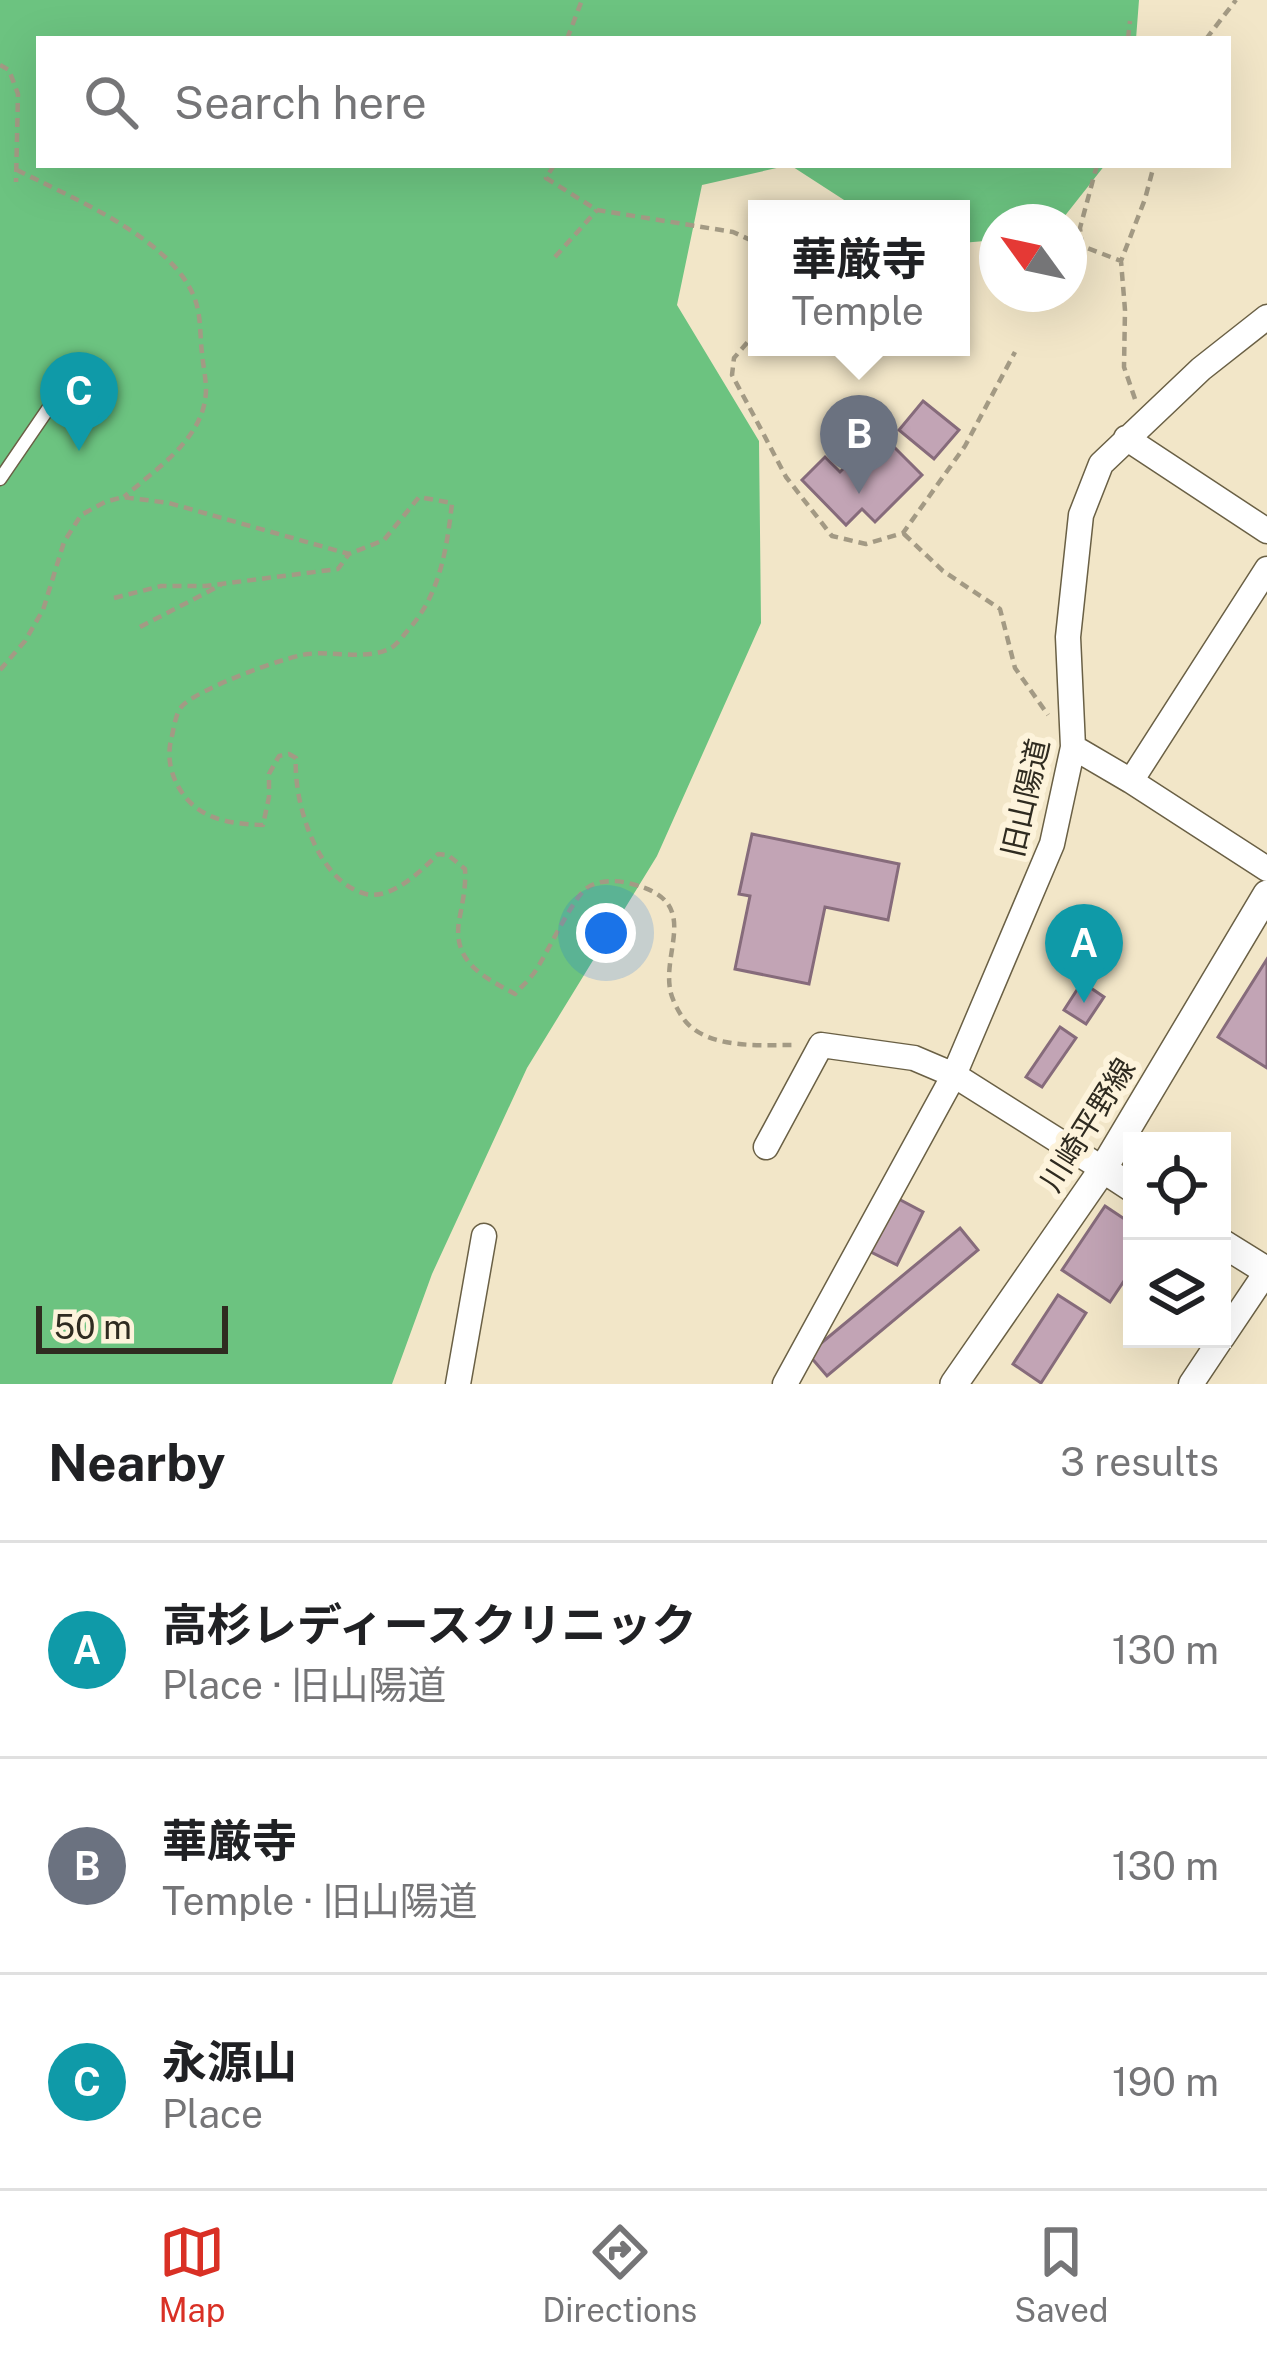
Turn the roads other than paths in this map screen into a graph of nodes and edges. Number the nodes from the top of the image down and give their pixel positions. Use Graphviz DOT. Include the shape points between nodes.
graph roads {
  1 [pos="1267,317"];
  2 [pos="50,406"];
  3 [pos="1135,429"];
  4 [pos="0,479"];
  5 [pos="1267,530"];
  6 [pos="1267,569"];
  7 [pos="1073,748"];
  8 [pos="1131,781"];
  9 [pos="1267,868"];
  10 [pos="1267,894"];
  11 [pos="954,1076"];
  12 [pos="766,1148"];
  13 [pos="1103,1169"];
  14 [pos="1123,1182"];
  15 [pos="484,1236"];
  16 [pos="1231,1249"];
  17 [pos="1267,1271"];
  18 [pos="1231,1323"];
  19 [pos="1214,1348"];
  20 [pos="458,1384"];
  21 [pos="784,1384"];
  22 [pos="954,1384"];
  23 [pos="1191,1384"];
  1 -- 3 [label="street, 旧山陽道"];
  2 -- 4 [label="lane"];
  3 -- 5 [label="street"];
  3 -- 7 [label="street, 旧山陽道" via="1101,464 1082,515 1068,637"];
  6 -- 8 [label="street"];
  7 -- 8 [label="street"];
  7 -- 11 [label="street, 旧山陽道" via="1052,844"];
  8 -- 9 [label="street"];
  10 -- 13 [label="street, 川崎平野線"];
  11 -- 12 [label="street" via="914,1058 821,1045"];
  11 -- 13 [label="street"];
  11 -- 21 [label="street, 旧山陽道"];
  13 -- 14 [label="street"];
  13 -- 22 [label="street, 川崎平野線"];
  15 -- 20 [label="street"];
  16 -- 17 [label="street"];
  17 -- 18 [label="street"];
  19 -- 23 [label="street"];
}
